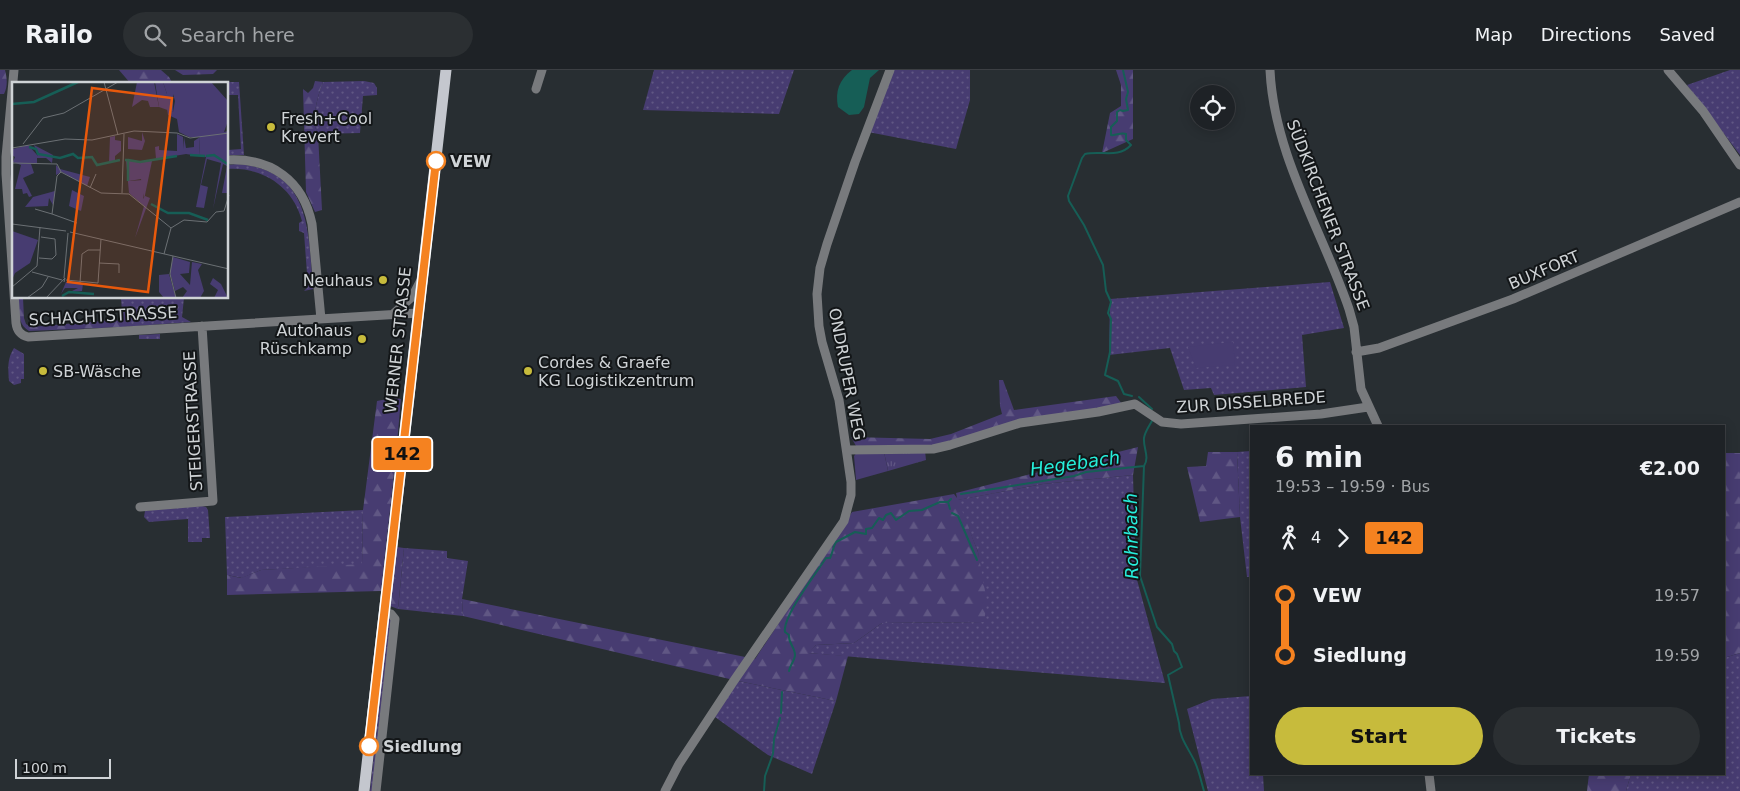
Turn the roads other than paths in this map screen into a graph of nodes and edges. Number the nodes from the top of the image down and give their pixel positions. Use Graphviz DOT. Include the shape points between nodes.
graph roads {
  1 [pos="446,70"];
  2 [pos="542,70"];
  3 [pos="890,70"];
  4 [pos="1270,70"];
  5 [pos="1668,70"];
  6 [pos="536,89"];
  7 [pos="12,92"];
  8 [pos="229,160"];
  9 [pos="1740,165"];
  10 [pos="10,173"];
  11 [pos="1740,202"];
  12 [pos="12,223"];
  13 [pos="421,278"];
  14 [pos="15,299"];
  15 [pos="418,313"];
  16 [pos="393,314"];
  17 [pos="321,319"];
  18 [pos="202,326"];
  19 [pos="1356,352"];
  20 [pos="1368,407"];
  21 [pos="1377,425"];
  22 [pos="847,450"];
  23 [pos="140,507"];
  24 [pos="384,613"];
  25 [pos="1429,775"];
  26 [pos="364,791"];
  27 [pos="376,791"];
  28 [pos="665,791"];
  29 [pos="1431,791"];
  1 -- 13 [label="main road, WERNER STRASSE"];
  2 -- 6 [label="street"];
  3 -- 22 [label="street, ONDRUPER WEG" via="820,268 817,310 822,342 840,400"];
  4 -- 19 [label="street, SÜDKIRCHENER STRASSE" via="1279,132 1349,309"];
  5 -- 9 [label="street" via="1703,111"];
  7 -- 10 [label="street, SCHACHTSTRASSE" via="6,157"];
  8 -- 17 [label="street" via="247,160 269,166 288,178 301,193 312,224"];
  10 -- 12 [label="street, SCHACHTSTRASSE"];
  11 -- 19 [label="street, BUXFORT" via="1513,300 1379,348"];
  13 -- 15 [label="main road, WERNER STRASSE"];
  13 -- 16 [label="street" via="412,296"];
  14 -- 18 [label="street, SCHACHTSTRASSE" via="19,332 28,337"];
  15 -- 16 [label="street, SCHACHTSTRASSE"];
  15 -- 24 [label="main road, WERNER STRASSE"];
  16 -- 17 [label="street, SCHACHTSTRASSE"];
  17 -- 18 [label="street, SCHACHTSTRASSE"];
  18 -- 23 [label="street, STEIGERSTRASSE" via="213,501"];
  19 -- 20 [label="street, SÜDKIRCHENER STRASSE" via="1359,382"];
  20 -- 21 [label="street, SÜDKIRCHENER STRASSE"];
  20 -- 22 [label="street, ZUR DISSELBREDE" via="1321,414 1181,424 1162,422 1135,404 1020,424 933,449"];
  22 -- 28 [label="street, ONDRUPER WEG" via="851,495 844,522 733,682"];
  24 -- 26 [label="main road, WERNER STRASSE"];
  24 -- 27 [label="street" via="395,619"];
  25 -- 29 [label="street"];
}
